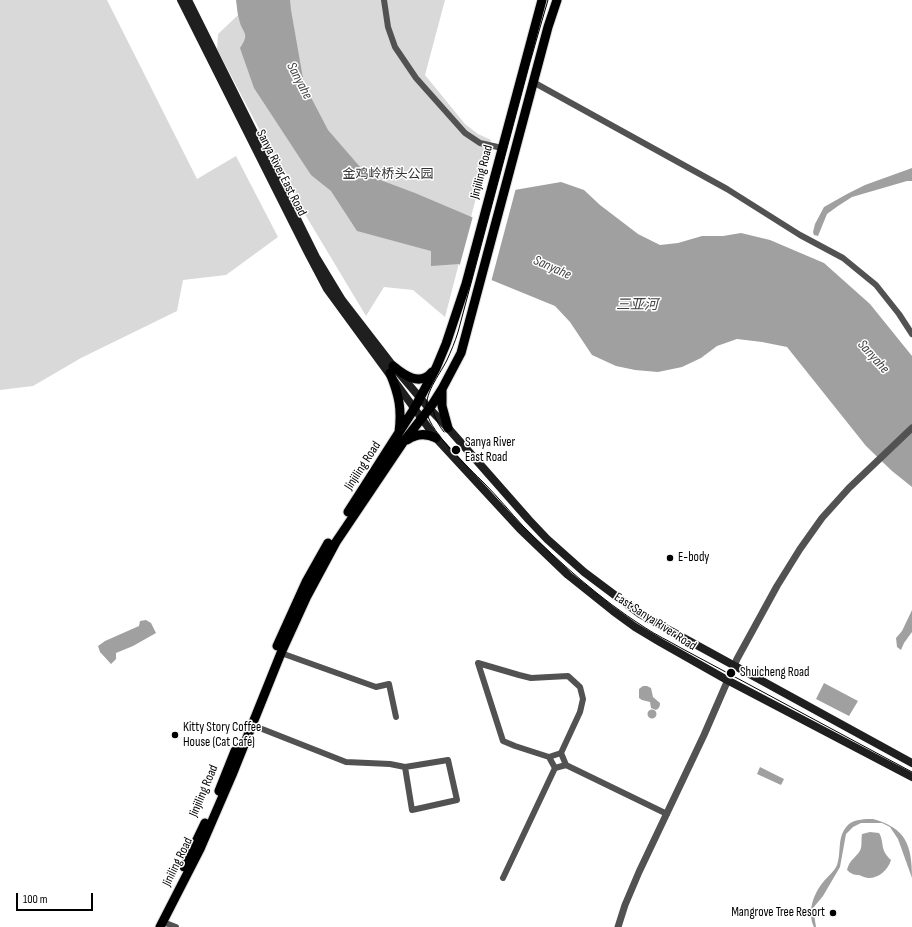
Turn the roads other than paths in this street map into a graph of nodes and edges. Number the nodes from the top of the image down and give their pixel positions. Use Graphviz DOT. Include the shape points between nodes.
graph roads {
  1 [pos="181,0"];
  2 [pos="188,0"];
  3 [pos="384,0"];
  4 [pos="542,0"];
  5 [pos="557,0"];
  6 [pos="533,82"];
  7 [pos="502,148"];
  8 [pos="912,334"];
  9 [pos="436,368"];
  10 [pos="391,369"];
  11 [pos="442,389"];
  12 [pos="420,398"];
  13 [pos="414,409"];
  14 [pos="429,409"];
  15 [pos="422,419"];
  16 [pos="448,428"];
  17 [pos="912,428"];
  18 [pos="436,438"];
  19 [pos="401,439"];
  20 [pos="281,653"];
  21 [pos="733,666"];
  22 [pos="727,680"];
  23 [pos="396,717"];
  24 [pos="252,725"];
  25 [pos="561,753"];
  26 [pos="549,757"];
  27 [pos="912,763"];
  28 [pos="566,765"];
  29 [pos="405,767"];
  30 [pos="555,768"];
  31 [pos="912,777"];
  32 [pos="667,814"];
  33 [pos="503,878"];
  34 [pos="162,924"];
  35 [pos="153,927"];
  36 [pos="176,927"];
  37 [pos="618,927"];
  1 -- 10 [label="main road, Sanya River East Road" via="327,289"];
  2 -- 10 [label="main road, Sanya River East Road" via="316,257 342,300"];
  3 -- 7 [label="street" via="388,27 395,47 416,78 465,133 480,143"];
  4 -- 7 [label="main road, Jinjiling Road"];
  5 -- 6 [label="main road, Jinjiling Road"];
  6 -- 8 [label="street" via="727,189 800,235 843,258 876,285"];
  6 -- 11 [label="main road, Jinjiling Road" via="461,353"];
  7 -- 9 [label="main road, Jinjiling Road" via="466,284"];
  9 -- 10 [label="main road" via="429,376 418,379 406,377"];
  9 -- 12 [label="main road, Jinjiling Road"];
  10 -- 12 [label="main road, Sanya River East Road"];
  10 -- 13 [label="main road, Sanya River East Road"];
  10 -- 19 [label="main road" via="400,402"];
  11 -- 14 [label="main road, Jinjiling Road"];
  11 -- 16 [label="main road" via="442,406"];
  12 -- 13 [label="main road, Jinjiling Road"];
  12 -- 14 [label="main road, East Sanya River Road"];
  13 -- 15 [label="main road, East Sanya River Road"];
  13 -- 19 [label="main road, Jinjiling Road"];
  14 -- 15 [label="main road, Jinjiling Road"];
  14 -- 16 [label="main road, East Sanya River Road"];
  15 -- 18 [label="main road, East Sanya River Road"];
  15 -- 19 [label="main road, Jinjiling Road"];
  16 -- 21 [label="main road, East Sanya River Road" via="529,520 584,572 649,620"];
  17 -- 21 [label="street" via="874,463 822,518 800,549"];
  18 -- 19 [label="main road" via="421,434"];
  18 -- 22 [label="main road, East Sanya River Road" via="520,529 568,575 635,627"];
  19 -- 20 [label="main road, Jinjiling Road" via="336,542 307,596"];
  19 -- 35 [label="main road, Jinjiling Road" via="327,545 306,582 211,809"];
  20 -- 23 [label="street" via="376,687 389,684"];
  20 -- 24 [label="main road, Jiniling Road"];
  21 -- 22 [label="street"];
  21 -- 27 [label="main road, East Sanya River Road"];
  22 -- 31 [label="main road, East Sanya River Road"];
  22 -- 32 [label="street"];
  24 -- 29 [label="street" via="346,762"];
  24 -- 34 [label="main road, Jiniling Road" via="200,849"];
  25 -- 26 [label="street"];
  25 -- 26 [label="street" via="584,699 580,687 568,676 531,678 478,663 503,741"];
  25 -- 28 [label="street"];
  26 -- 30 [label="street"];
  28 -- 30 [label="street"];
  28 -- 32 [label="street"];
  29 -- 29 [label="street" via="448,760 457,800 412,810"];
  30 -- 33 [label="street"];
  32 -- 37 [label="street" via="639,872"];
  34 -- 36 [label="street"];
}
